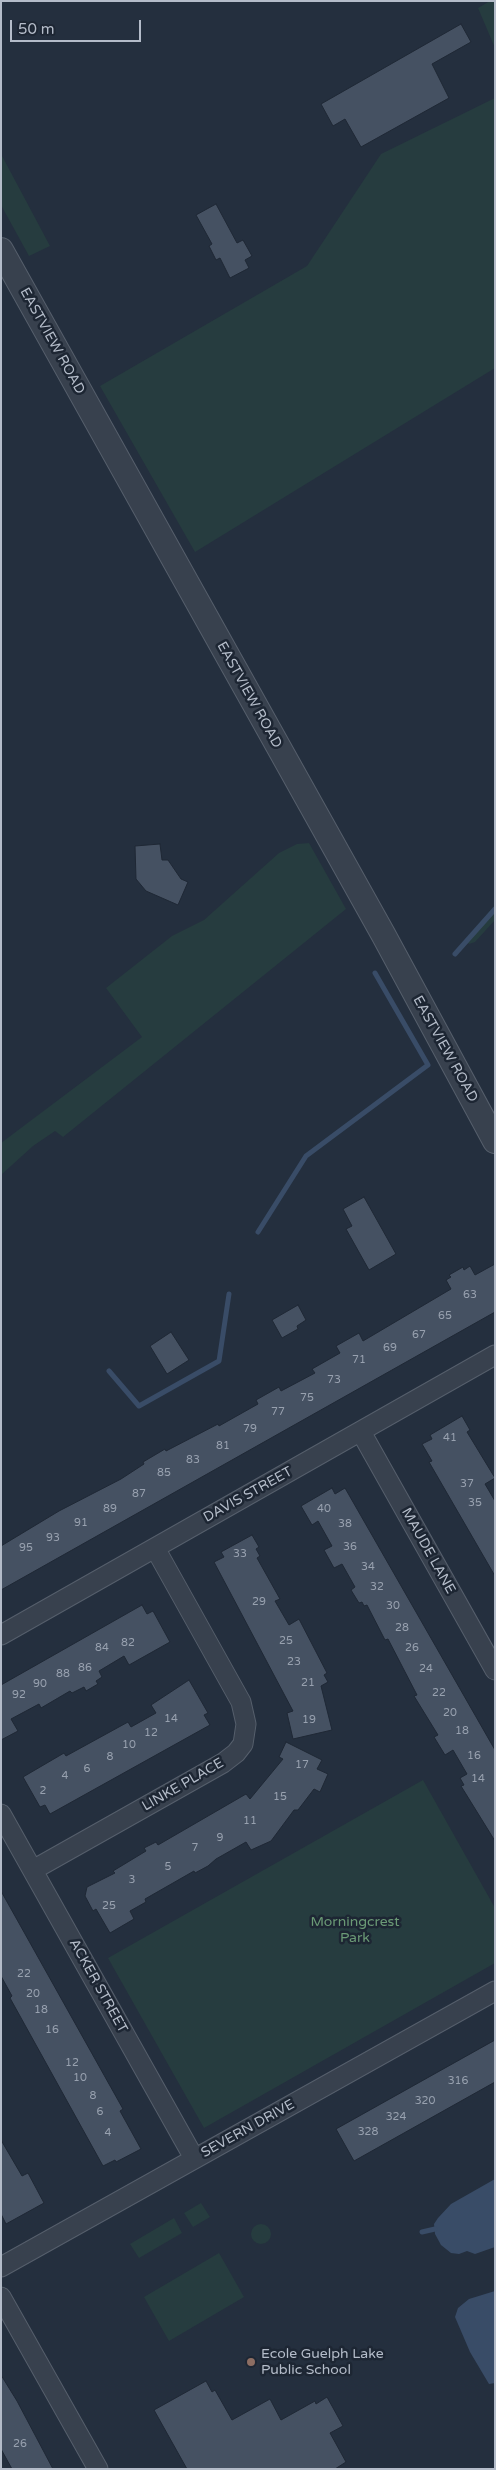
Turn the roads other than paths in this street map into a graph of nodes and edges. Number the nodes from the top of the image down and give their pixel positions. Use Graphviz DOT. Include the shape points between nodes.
graph roads {
  1 [pos="1,250"];
  2 [pos="495,1141"];
  3 [pos="495,1355"];
  4 [pos="361,1432"];
  5 [pos="155,1548"];
  6 [pos="1,1634"];
  7 [pos="495,1670"];
  8 [pos="1,1814"];
  9 [pos="33,1870"];
  10 [pos="495,1991"];
  11 [pos="194,2158"];
  12 [pos="1,2267"];
  13 [pos="1,2297"];
  14 [pos="98,2469"];
  1 -- 2 [label="street, EASTVIEW ROAD"];
  3 -- 4 [label="street, DAVIS STREET"];
  4 -- 5 [label="street, DAVIS STREET"];
  4 -- 7 [label="street, MAUDE LANE"];
  5 -- 6 [label="street, DAVIS STREET"];
  5 -- 9 [label="street, LINKE PLACE" via="241,1702 246,1724 242,1744 222,1763"];
  8 -- 9 [label="street, ACKER STREET"];
  9 -- 11 [label="street, ACKER STREET"];
  10 -- 11 [label="street, SEVERN DRIVE"];
  11 -- 12 [label="street, SEVERN DRIVE"];
  13 -- 14 [label="street"];
}
